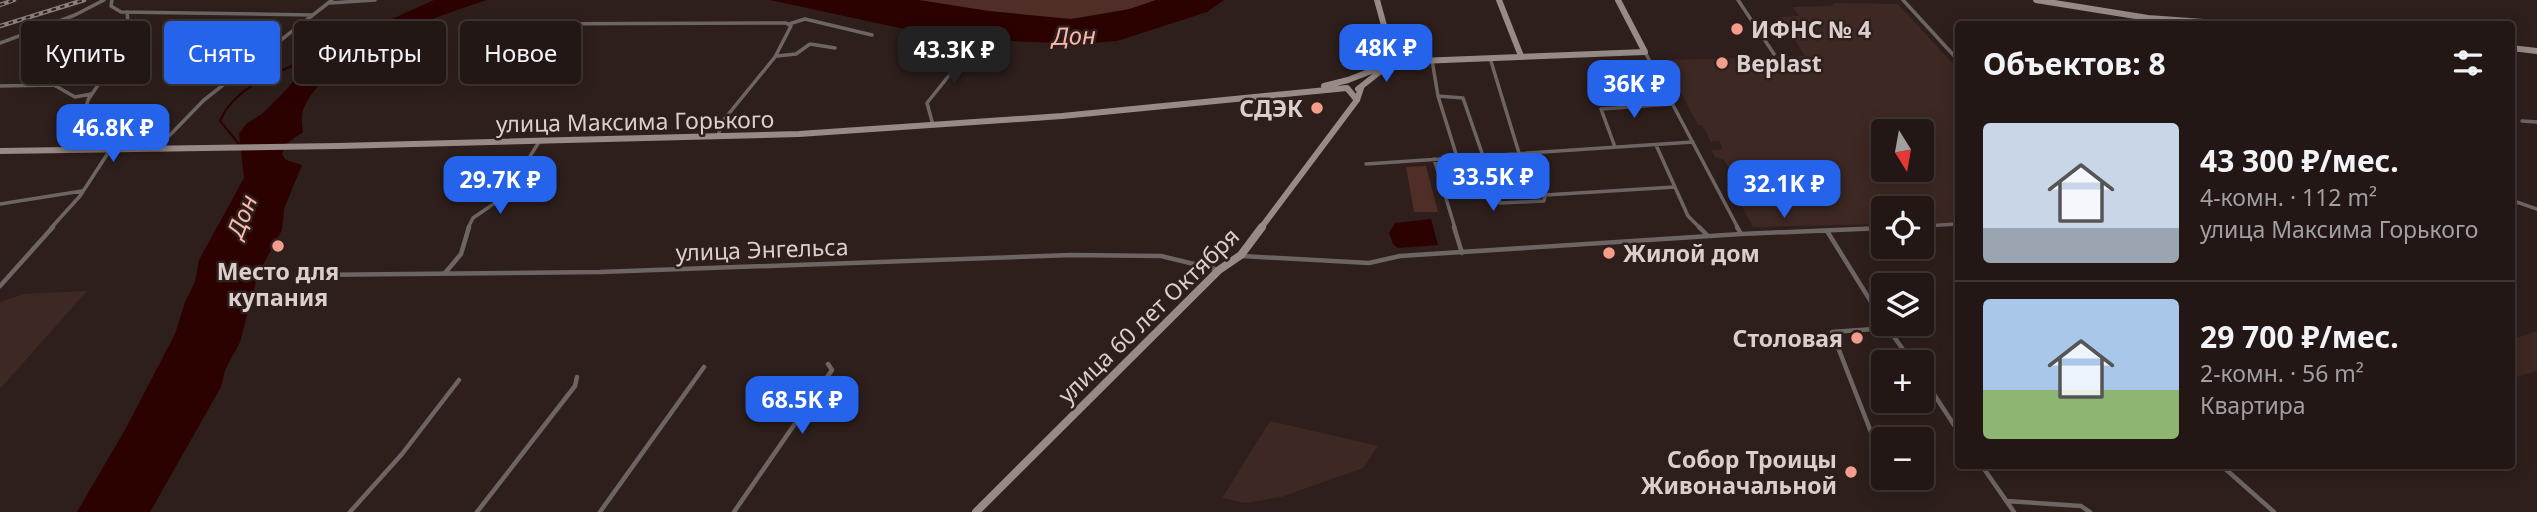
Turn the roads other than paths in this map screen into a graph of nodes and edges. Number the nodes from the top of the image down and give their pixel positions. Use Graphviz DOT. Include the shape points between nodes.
graph roads {
  1 [pos="104,0"];
  2 [pos="112,0"];
  3 [pos="375,0"];
  4 [pos="1377,0"];
  5 [pos="1499,0"];
  6 [pos="1618,0"];
  7 [pos="1738,0"];
  8 [pos="1903,0"];
  9 [pos="2036,0"];
  10 [pos="330,1"];
  11 [pos="127,12"];
  12 [pos="313,15"];
  13 [pos="2187,21"];
  14 [pos="581,24"];
  15 [pos="788,24"];
  16 [pos="872,35"];
  17 [pos="0,43"];
  18 [pos="835,48"];
  19 [pos="971,48"];
  20 [pos="2515,48"];
  21 [pos="2537,51"];
  22 [pos="1644,52"];
  23 [pos="1774,54"];
  24 [pos="776,56"];
  25 [pos="1521,56"];
  26 [pos="1490,57"];
  27 [pos="1955,57"];
  28 [pos="1432,59"];
  29 [pos="1394,62"];
  30 [pos="1348,84"];
  31 [pos="0,86"];
  32 [pos="1362,87"];
  33 [pos="92,94"];
  34 [pos="1438,96"];
  35 [pos="75,97"];
  36 [pos="1357,100"];
  37 [pos="1673,104"];
  38 [pos="86,108"];
  39 [pos="2522,121"];
  40 [pos="2537,122"];
  41 [pos="933,125"];
  42 [pos="718,136"];
  43 [pos="541,140"];
  44 [pos="92,141"];
  45 [pos="1693,142"];
  46 [pos="1656,145"];
  47 [pos="1615,147"];
  48 [pos="0,150"];
  49 [pos="110,150"];
  50 [pos="81,151"];
  51 [pos="1519,153"];
  52 [pos="1483,156"];
  53 [pos="1457,157"];
  54 [pos="1467,157"];
  55 [pos="1434,159"];
  56 [pos="1366,164"];
  57 [pos="1675,187"];
  58 [pos="83,190"];
  59 [pos="2515,201"];
  60 [pos="0,204"];
  61 [pos="2537,209"];
  62 [pos="1955,225"];
  63 [pos="1934,226"];
  64 [pos="1871,229"];
  65 [pos="1827,231"];
  66 [pos="1741,234"];
  67 [pos="1708,236"];
  68 [pos="1462,253"];
  69 [pos="1241,256"];
  70 [pos="1219,270"];
  71 [pos="444,273"];
  72 [pos="305,275"];
  73 [pos="0,286"];
  74 [pos="1871,302"];
  75 [pos="1871,326"];
  76 [pos="828,364"];
  77 [pos="704,367"];
  78 [pos="577,377"];
  79 [pos="459,380"];
  80 [pos="1934,394"];
  81 [pos="1955,426"];
  82 [pos="1871,432"];
  83 [pos="1984,469"];
  84 [pos="2225,469"];
  85 [pos="2006,501"];
  86 [pos="350,512"];
  87 [pos="477,512"];
  88 [pos="600,512"];
  89 [pos="734,512"];
  90 [pos="976,512"];
  91 [pos="2014,512"];
  92 [pos="2090,512"];
  93 [pos="2274,512"];
  1 -- 17 [label="street"];
  2 -- 11 [label="street" via="111,6"];
  3 -- 10 [label="street"];
  4 -- 29 [label="main road"];
  5 -- 25 [label="main road"];
  6 -- 22 [label="main road"];
  7 -- 23 [label="street"];
  8 -- 27 [label="street"];
  9 -- 13 [label="main road"];
  10 -- 12 [label="street"];
  11 -- 12 [label="street"];
  11 -- 33 [label="street" via="130,17 122,44"];
  12 -- 44 [label="street" via="200,103 171,134 158,141"];
  14 -- 15 [label="street"];
  15 -- 16 [label="street" via="805,19"];
  15 -- 24 [label="street" via="791,26"];
  18 -- 24 [label="street" via="810,44 796,54"];
  19 -- 41 [label="street" via="928,103"];
  20 -- 21 [label="main road"];
  22 -- 25 [label="main road"];
  22 -- 37 [label="street"];
  24 -- 42 [label="street" via="722,122"];
  25 -- 26 [label="main road"];
  26 -- 28 [label="main road"];
  26 -- 51 [label="street"];
  28 -- 29 [label="main road"];
  28 -- 34 [label="street"];
  29 -- 30 [label="main road"];
  29 -- 32 [label="main road"];
  30 -- 32 [label="main road"];
  30 -- 36 [label="main road"];
  30 -- 41 [label="main road, улица Максима Горького" via="1194,104"];
  31 -- 35 [label="street" via="54,85"];
  32 -- 36 [label="main road, улица 60 лет Октября"];
  33 -- 35 [label="street"];
  33 -- 38 [label="street"];
  34 -- 52 [label="street" via="1463,98"];
  34 -- 53 [label="street"];
  35 -- 38 [label="street"];
  36 -- 69 [label="main road, улица 60 лет Октября"];
  37 -- 45 [label="street"];
  37 -- 47 [label="street" via="1601,110"];
  38 -- 44 [label="street" via="97,131"];
  39 -- 40 [label="street"];
  41 -- 42 [label="main road, улица Максима Горького"];
  42 -- 43 [label="main road, улица Максима Горького"];
  43 -- 49 [label="main road, улица Максима Горького"];
  43 -- 71 [label="street" via="505,196 472,219 461,254"];
  44 -- 50 [label="street"];
  45 -- 46 [label="street"];
  45 -- 66 [label="street"];
  46 -- 47 [label="street"];
  46 -- 57 [label="street"];
  47 -- 51 [label="street"];
  48 -- 50 [label="main road"];
  49 -- 50 [label="main road"];
  49 -- 58 [label="street"];
  51 -- 52 [label="street"];
  52 -- 54 [label="street"];
  53 -- 54 [label="street"];
  53 -- 55 [label="street"];
  54 -- 57 [label="street" via="1474,181 1493,180 1500,203 1544,201 1545,195"];
  55 -- 56 [label="street"];
  55 -- 68 [label="street"];
  57 -- 67 [label="street" via="1688,216"];
  58 -- 60 [label="street"];
  58 -- 73 [label="street"];
  59 -- 61 [label="street"];
  62 -- 63 [label="street"];
  64 -- 65 [label="street"];
  65 -- 66 [label="street"];
  65 -- 74 [label="street"];
  66 -- 67 [label="street"];
  67 -- 68 [label="street"];
  68 -- 69 [label="street" via="1400,256 1369,263"];
  69 -- 70 [label="main road, улица 60 лет Октября"];
  70 -- 71 [label="street, улица Энгельса" via="1161,256 1071,255"];
  70 -- 90 [label="main road, улица 60 лет Октября"];
  71 -- 72 [label="street, улица Энгельса"];
  75 -- 82 [label="street" via="1832,332"];
  76 -- 89 [label="street" via="832,370"];
  77 -- 88 [label="street"];
  78 -- 87 [label="street" via="575,386"];
  79 -- 86 [label="street"];
  80 -- 81 [label="street"];
  83 -- 85 [label="street"];
  84 -- 93 [label="street"];
  85 -- 91 [label="street"];
  85 -- 92 [label="street" via="2081,506"];
}
